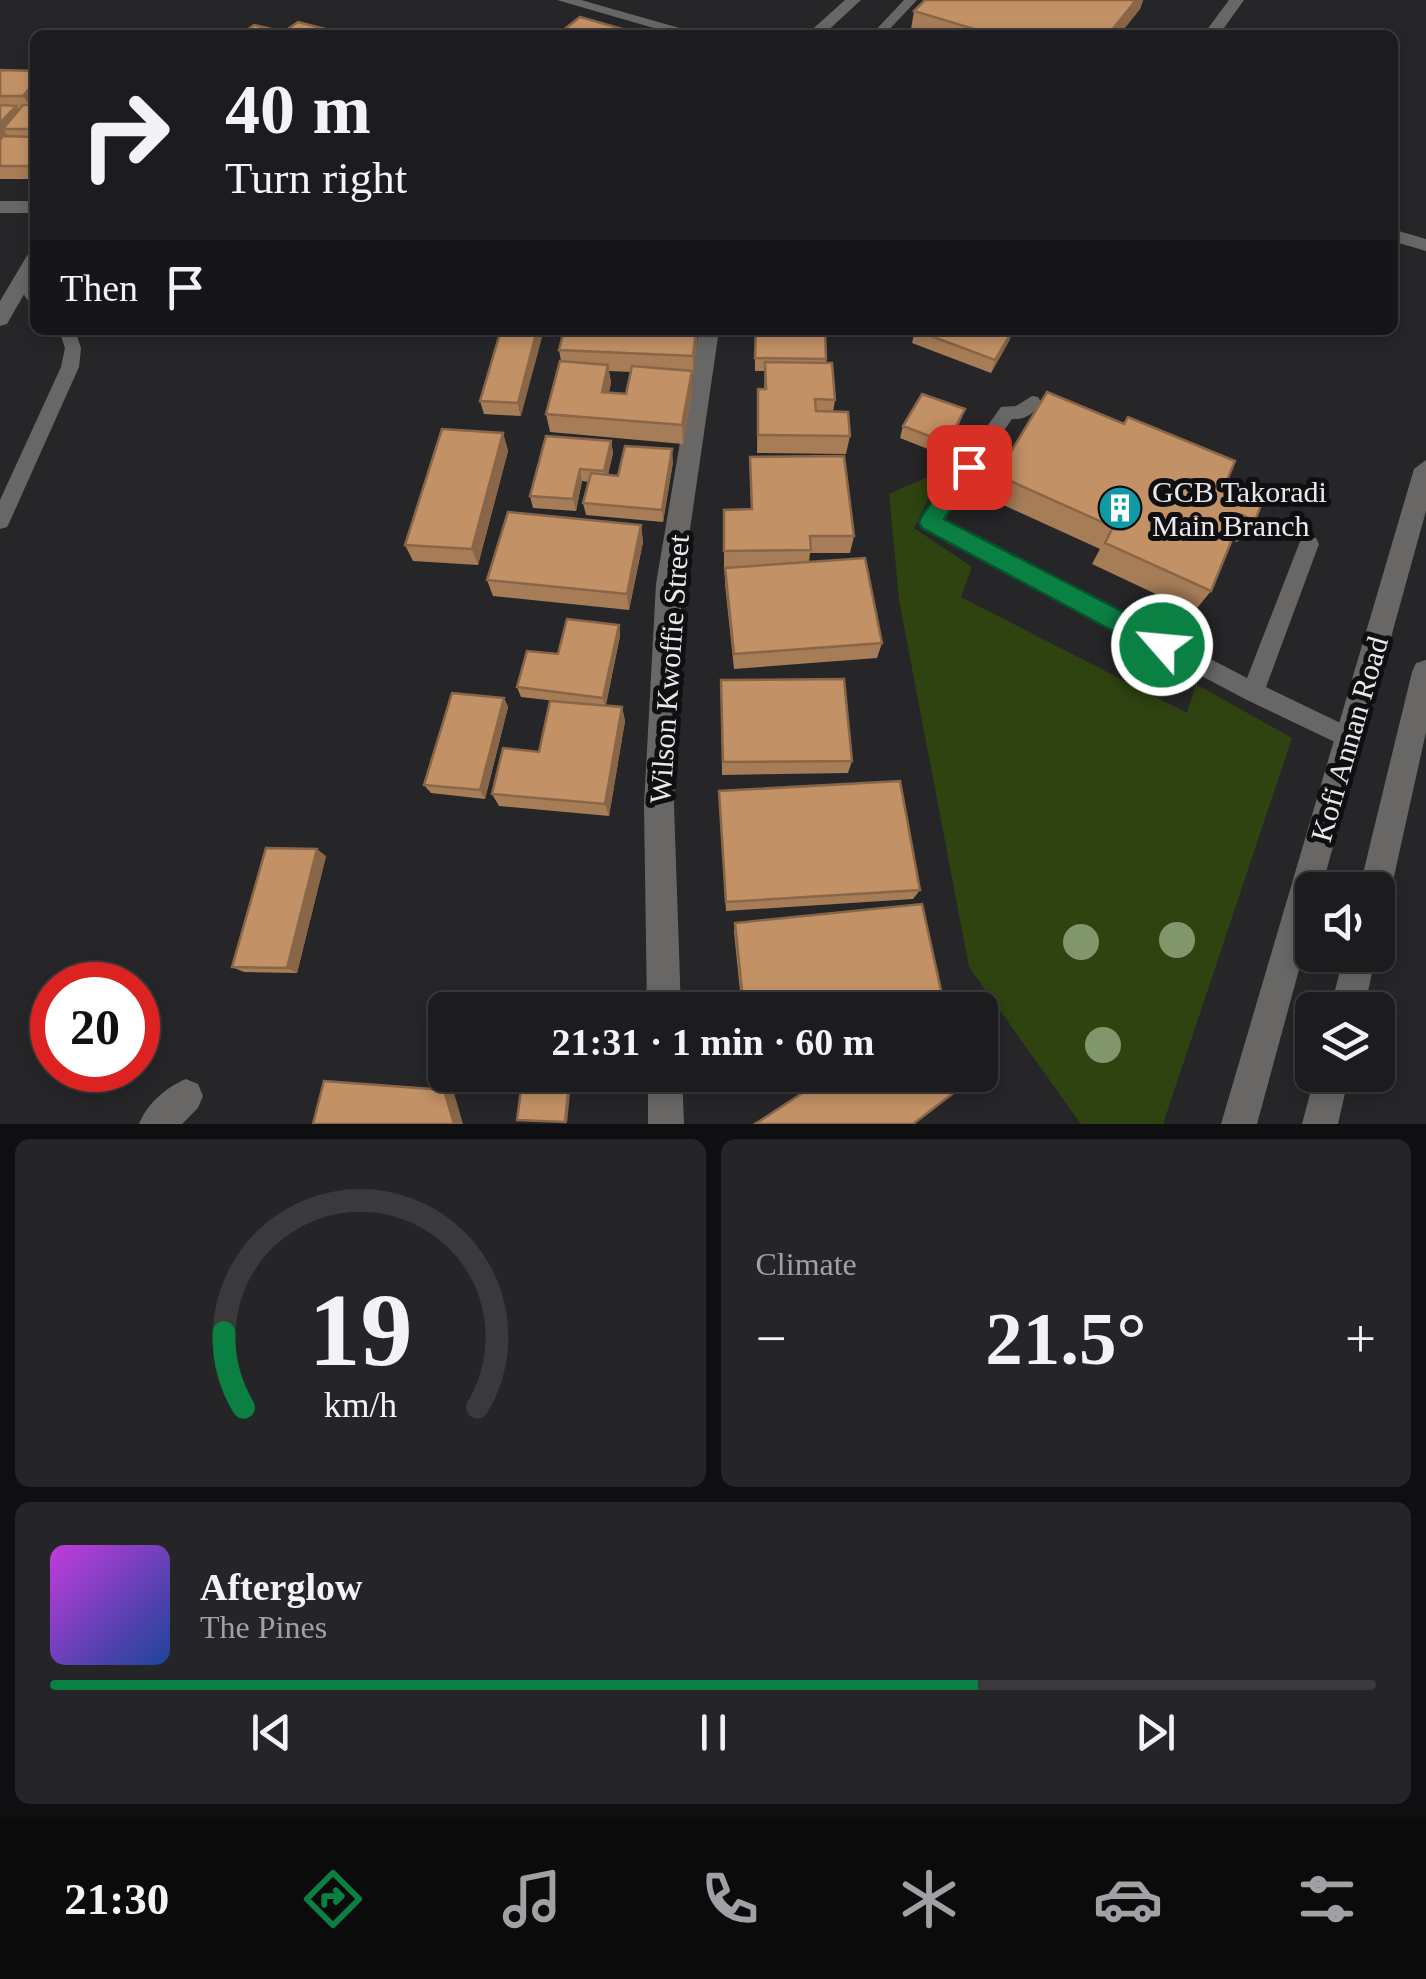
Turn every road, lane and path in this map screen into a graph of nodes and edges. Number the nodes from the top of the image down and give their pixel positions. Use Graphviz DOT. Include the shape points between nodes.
graph roads {
  1 [pos="564,0"];
  2 [pos="854,0"];
  3 [pos="911,0"];
  4 [pos="1237,0"];
  5 [pos="684,30"];
  6 [pos="820,30"];
  7 [pos="883,30"];
  8 [pos="1215,30"];
  9 [pos="0,207"];
  10 [pos="30,208"];
  11 [pos="1398,224"];
  12 [pos="1426,231"];
  13 [pos="1398,237"];
  14 [pos="1426,246"];
  15 [pos="30,266"];
  16 [pos="22,280"];
  17 [pos="30,291"];
  18 [pos="0,319"];
  19 [pos="69,335"];
  20 [pos="708,335"];
  21 [pos="1032,402"];
  22 [pos="1426,468"];
  23 [pos="0,521"];
  24 [pos="1309,544"];
  25 [pos="1426,672"];
  26 [pos="1253,692"];
  27 [pos="1349,738"];
  28 [pos="1379,872"];
  29 [pos="664,992"];
  30 [pos="665,1092"];
  31 [pos="1328,1092"];
  32 [pos="186,1096"];
  33 [pos="157,1124"];
  34 [pos="666,1124"];
  35 [pos="1239,1124"];
  36 [pos="1320,1124"];
  1 -- 5 [label="street"];
  2 -- 6 [label="street"];
  3 -- 7 [label="lane"];
  4 -- 8 [label="street"];
  9 -- 10 [label="street"];
  11 -- 12 [label="street"];
  13 -- 14 [label="street"];
  15 -- 16 [label="street"];
  16 -- 17 [label="lane"];
  16 -- 18 [label="street"];
  19 -- 23 [label="lane" via="70,367"];
  20 -- 29 [label="street, Wilson Kwoffie Street" via="669,584 659,805"];
  21 -- 26 [label="lane" via="1020,413 1008,412 930,522"];
  22 -- 27 [label="street, Kofi Annan Road"];
  24 -- 26 [label="lane"];
  25 -- 28 [label="street, Kofi Annan Road"];
  26 -- 27 [label="lane"];
  27 -- 35 [label="street, Kofi Annan Road"];
  30 -- 34 [label="street"];
  31 -- 36 [label="street"];
  32 -- 33 [label="street"];
}
